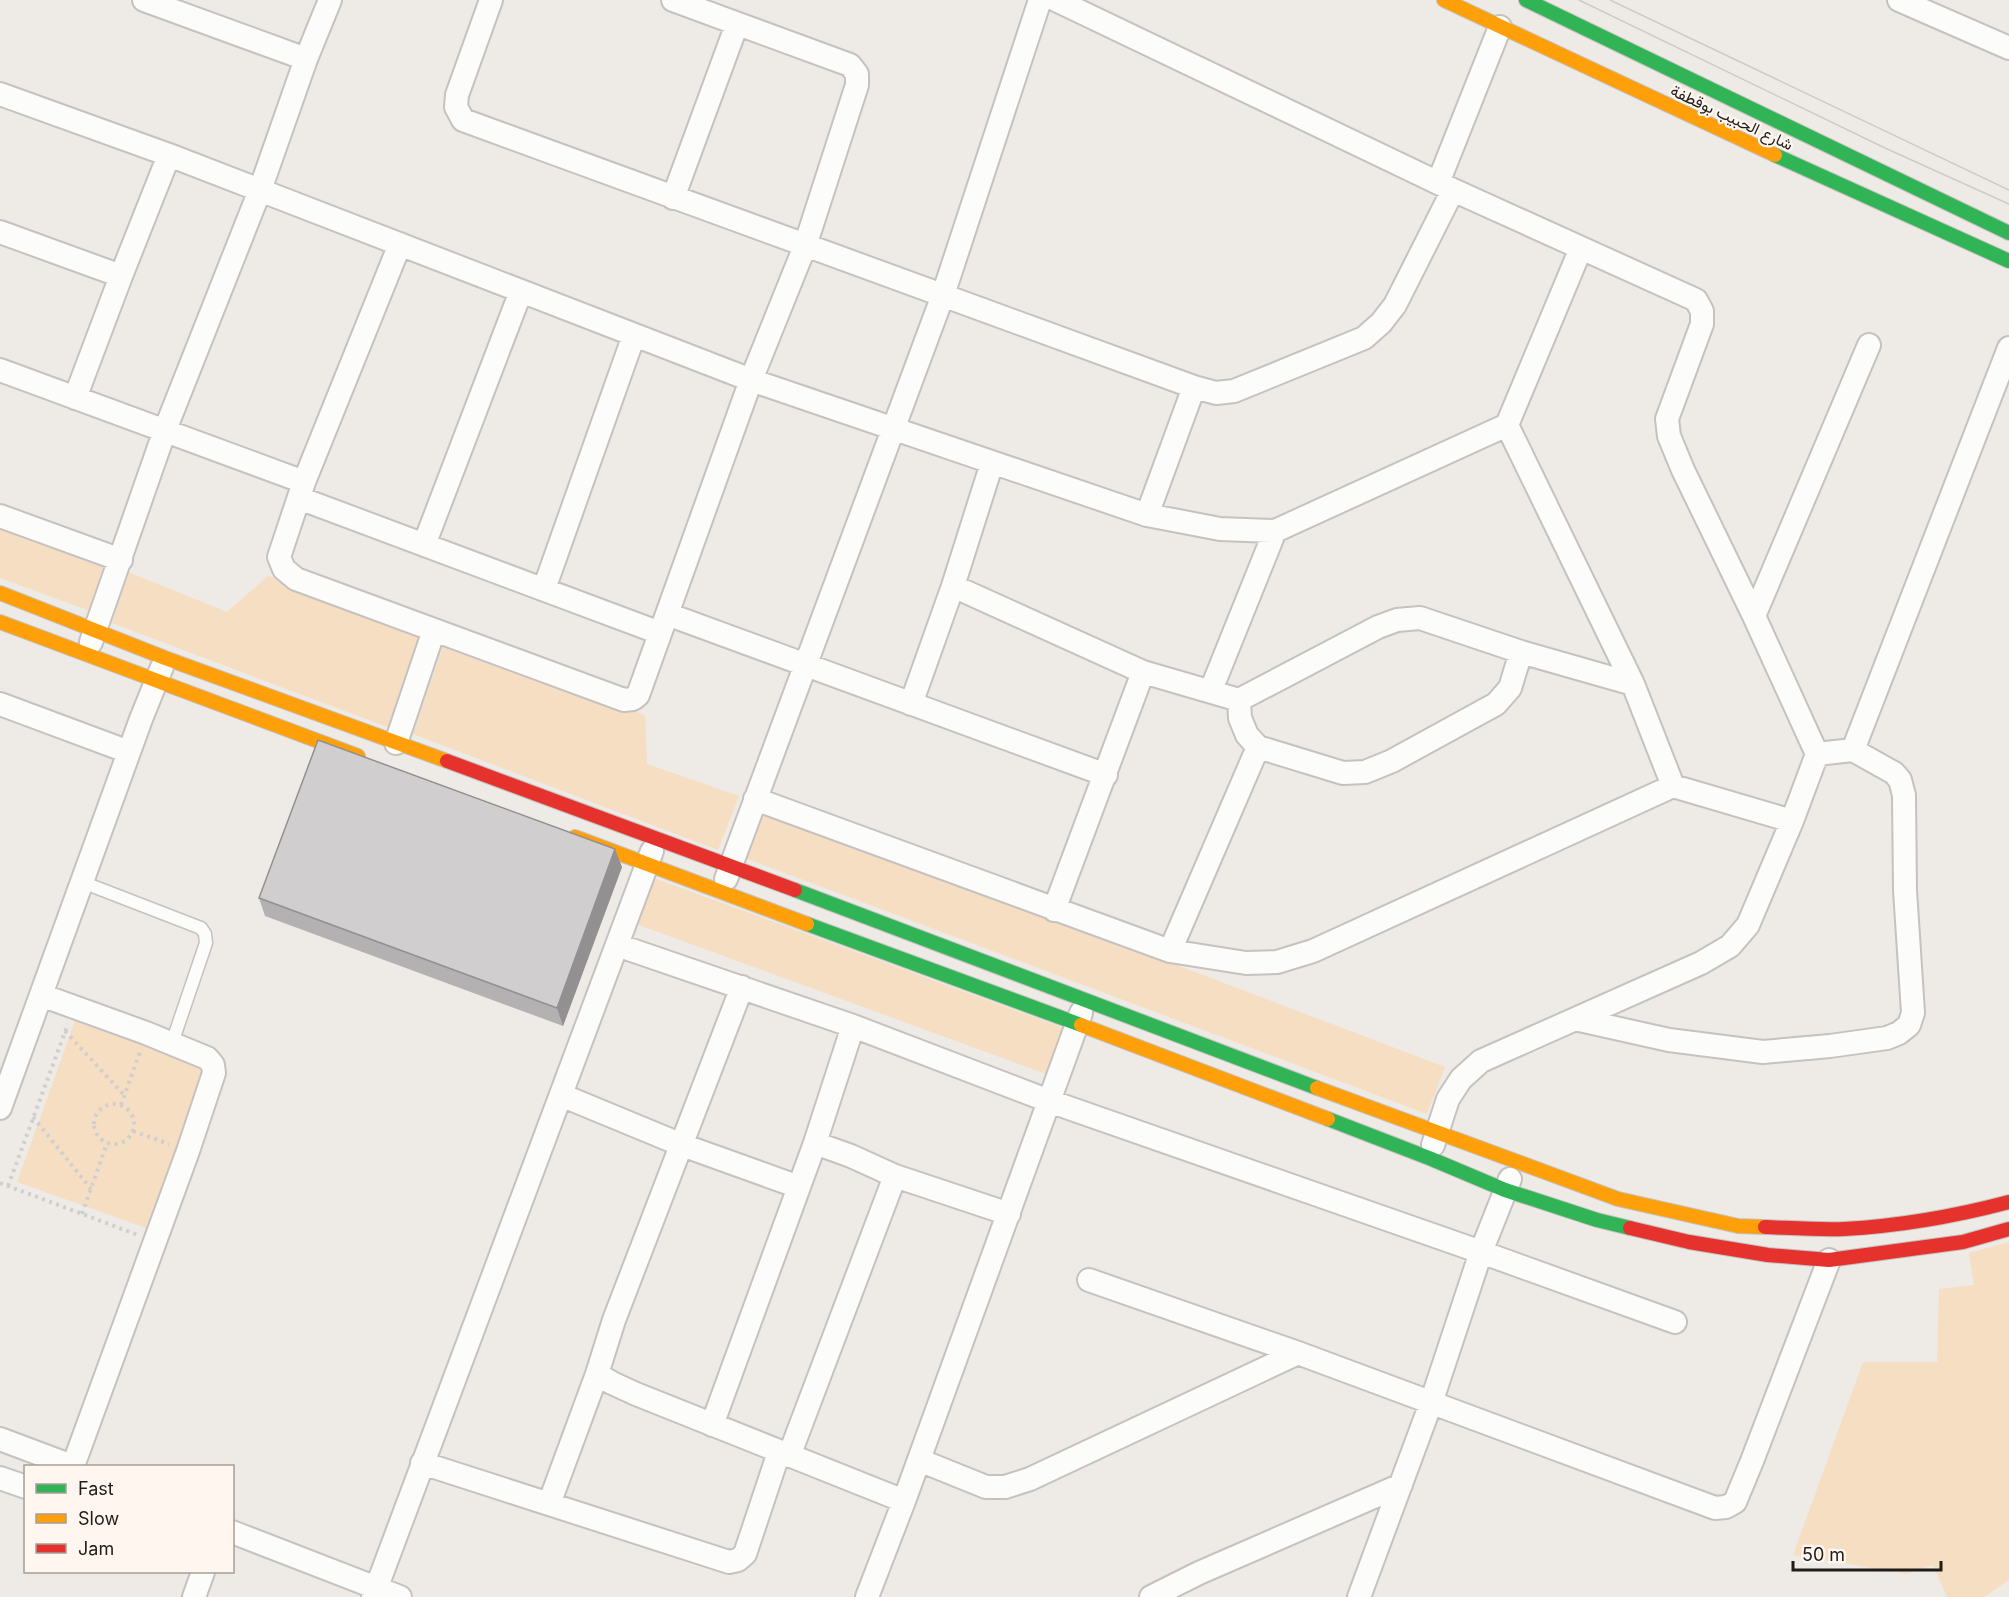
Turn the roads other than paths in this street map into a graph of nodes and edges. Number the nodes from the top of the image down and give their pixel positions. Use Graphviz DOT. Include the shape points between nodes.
graph roads {
  1 [pos="144,0"];
  2 [pos="330,0"];
  3 [pos="491,0"];
  4 [pos="673,0"];
  5 [pos="1040,0"];
  6 [pos="1056,0"];
  7 [pos="1444,0"];
  8 [pos="1526,0"];
  9 [pos="1899,0"];
  10 [pos="737,24"];
  11 [pos="1500,27"];
  12 [pos="2009,48"];
  13 [pos="306,59"];
  14 [pos="0,94"];
  15 [pos="169,155"];
  16 [pos="1445,187"];
  17 [pos="260,190"];
  18 [pos="673,198"];
  19 [pos="0,232"];
  20 [pos="2009,233"];
  21 [pos="400,244"];
  22 [pos="805,246"];
  23 [pos="1581,248"];
  24 [pos="2009,261"];
  25 [pos="121,276"];
  26 [pos="521,291"];
  27 [pos="943,295"];
  28 [pos="634,335"];
  29 [pos="1869,345"];
  30 [pos="2009,348"];
  31 [pos="0,370"];
  32 [pos="751,380"];
  33 [pos="1194,387"];
  34 [pos="75,398"];
  35 [pos="1507,425"];
  36 [pos="893,427"];
  37 [pos="165,430"];
  38 [pos="992,463"];
  39 [pos="301,490"];
  40 [pos="1147,515"];
  41 [pos="0,516"];
  42 [pos="1275,531"];
  43 [pos="424,545"];
  44 [pos="121,560"];
  45 [pos="953,586"];
  46 [pos="544,589"];
  47 [pos="0,593"];
  48 [pos="1754,616"];
  49 [pos="0,622"];
  50 [pos="663,623"];
  51 [pos="95,629"];
  52 [pos="434,630"];
  53 [pos="1521,652"];
  54 [pos="88,654"];
  55 [pos="165,658"];
  56 [pos="805,665"];
  57 [pos="1143,672"];
  58 [pos="157,680"];
  59 [pos="1633,684"];
  60 [pos="1211,690"];
  61 [pos="1239,700"];
  62 [pos="0,704"];
  63 [pos="911,704"];
  64 [pos="396,743"];
  65 [pos="1257,747"];
  66 [pos="1853,750"];
  67 [pos="129,752"];
  68 [pos="1817,754"];
  69 [pos="369,760"];
  70 [pos="1106,776"];
  71 [pos="1673,786"];
  72 [pos="755,800"];
  73 [pos="1792,821"];
  74 [pos="559,831"];
  75 [pos="656,838"];
  76 [pos="648,865"];
  77 [pos="731,866"];
  78 [pos="82,882"];
  79 [pos="721,891"];
  80 [pos="1054,910"];
  81 [pos="617,945"];
  82 [pos="1170,951"];
  83 [pos="742,987"];
  84 [pos="41,995"];
  85 [pos="1086,999"];
  86 [pos="1575,1019"];
  87 [pos="1077,1024"];
  88 [pos="853,1026"];
  89 [pos="171,1043"];
  90 [pos="561,1095"];
  91 [pos="1049,1101"];
  92 [pos="0,1108"];
  93 [pos="1437,1133"];
  94 [pos="815,1143"];
  95 [pos="681,1145"];
  96 [pos="1429,1158"];
  97 [pos="1517,1161"];
  98 [pos="895,1176"];
  99 [pos="799,1187"];
  100 [pos="1505,1190"];
  101 [pos="2009,1202"];
  102 [pos="1009,1214"];
  103 [pos="2009,1229"];
  104 [pos="1480,1252"];
  105 [pos="1829,1260"];
  106 [pos="1089,1280"];
  107 [pos="1675,1322"];
  108 [pos="1298,1353"];
  109 [pos="597,1374"];
  110 [pos="1431,1403"];
  111 [pos="712,1425"];
  112 [pos="0,1439"];
  113 [pos="784,1454"];
  114 [pos="919,1460"];
  115 [pos="422,1463"];
  116 [pos="68,1465"];
  117 [pos="74,1465"];
  118 [pos="0,1478"];
  119 [pos="1401,1485"];
  120 [pos="24,1486"];
  121 [pos="904,1502"];
  122 [pos="549,1504"];
  123 [pos="234,1533"];
  124 [pos="202,1573"];
  125 [pos="1199,1573"];
  126 [pos="374,1593"];
  127 [pos="194,1597"];
  128 [pos="400,1597"];
  129 [pos="867,1597"];
  130 [pos="1151,1597"];
  131 [pos="1191,1597"];
  132 [pos="1359,1597"];
  1 -- 13 [label="street"];
  2 -- 13 [label="street"];
  3 -- 18 [label="street" via="457,95 456,107 463,120"];
  4 -- 10 [label="street"];
  5 -- 27 [label="street"];
  6 -- 16 [label="street"];
  7 -- 11 [label="street, شارع الحبيب بوقطفة"];
  8 -- 20 [label="street, شارع الحبيب بوقطفة"];
  9 -- 12 [label="street"];
  10 -- 18 [label="street"];
  10 -- 22 [label="street" via="850,65 857,74 857,85"];
  11 -- 16 [label="street"];
  11 -- 24 [label="street, شارع الحبيب بوقطفة"];
  13 -- 17 [label="street"];
  14 -- 15 [label="street"];
  15 -- 17 [label="street"];
  15 -- 25 [label="street"];
  16 -- 23 [label="street"];
  16 -- 33 [label="street" via="1395,305 1364,338 1234,391 1216,393"];
  17 -- 21 [label="street"];
  17 -- 37 [label="street"];
  18 -- 22 [label="street"];
  19 -- 25 [label="street"];
  21 -- 26 [label="street"];
  21 -- 39 [label="street"];
  22 -- 27 [label="street"];
  22 -- 32 [label="street"];
  23 -- 35 [label="street"];
  23 -- 48 [label="street" via="1696,300 1702,311 1702,324 1667,418 1669,436"];
  25 -- 34 [label="street"];
  26 -- 28 [label="street"];
  26 -- 43 [label="street"];
  27 -- 33 [label="street"];
  27 -- 36 [label="street"];
  28 -- 32 [label="street"];
  28 -- 46 [label="street"];
  29 -- 48 [label="street"];
  30 -- 66 [label="street"];
  31 -- 34 [label="street"];
  32 -- 36 [label="street"];
  32 -- 50 [label="street"];
  33 -- 40 [label="street"];
  34 -- 37 [label="street"];
  35 -- 42 [label="street"];
  35 -- 59 [label="street"];
  36 -- 38 [label="street"];
  36 -- 56 [label="street"];
  37 -- 39 [label="street"];
  37 -- 44 [label="street"];
  38 -- 40 [label="street"];
  38 -- 45 [label="street"];
  39 -- 43 [label="street"];
  39 -- 52 [label="street" via="279,557 284,569 296,579"];
  40 -- 42 [label="street" via="1220,529"];
  41 -- 44 [label="street"];
  42 -- 60 [label="street"];
  43 -- 46 [label="street"];
  44 -- 51 [label="street"];
  45 -- 57 [label="street"];
  45 -- 63 [label="street"];
  46 -- 50 [label="street"];
  47 -- 51 [label="street"];
  48 -- 68 [label="street"];
  49 -- 54 [label="street"];
  50 -- 52 [label="street" via="639,695 624,700"];
  50 -- 56 [label="street"];
  51 -- 54 [label="street"];
  51 -- 55 [label="street"];
  52 -- 64 [label="street"];
  53 -- 59 [label="street"];
  53 -- 61 [label="street" via="1420,618 1397,620"];
  53 -- 65 [label="street" via="1510,688 1496,704 1392,761 1365,771 1343,774"];
  54 -- 58 [label="street"];
  55 -- 58 [label="street"];
  55 -- 64 [label="street"];
  56 -- 63 [label="street"];
  56 -- 72 [label="street"];
  57 -- 60 [label="street"];
  57 -- 70 [label="street"];
  58 -- 67 [label="street"];
  58 -- 69 [label="street"];
  59 -- 71 [label="street"];
  60 -- 61 [label="street"];
  61 -- 65 [label="street" via="1240,718"];
  62 -- 67 [label="street"];
  63 -- 70 [label="street"];
  64 -- 75 [label="street"];
  65 -- 82 [label="street"];
  66 -- 68 [label="street"];
  66 -- 86 [label="street" via="1894,773 1904,795 1913,1013 1909,1025 1887,1038 1763,1052 1669,1040"];
  67 -- 78 [label="street"];
  68 -- 73 [label="street"];
  70 -- 80 [label="street"];
  71 -- 73 [label="street"];
  71 -- 82 [label="street" via="1313,951 1277,962 1246,963"];
  72 -- 77 [label="street"];
  72 -- 80 [label="street"];
  73 -- 86 [label="street" via="1748,925 1730,946 1701,963"];
  74 -- 76 [label="street"];
  75 -- 76 [label="street"];
  75 -- 77 [label="street"];
  76 -- 79 [label="street"];
  76 -- 81 [label="street"];
  77 -- 79 [label="street"];
  77 -- 85 [label="street"];
  78 -- 84 [label="street"];
  78 -- 89 [label="lane" via="201,928 205,934 206,943"];
  79 -- 87 [label="street"];
  80 -- 82 [label="street"];
  81 -- 83 [label="street"];
  81 -- 90 [label="street"];
  83 -- 88 [label="street"];
  83 -- 95 [label="street"];
  84 -- 89 [label="street"];
  84 -- 92 [label="street"];
  85 -- 87 [label="street"];
  85 -- 93 [label="street"];
  86 -- 93 [label="street" via="1480,1061 1461,1078 1448,1099"];
  87 -- 91 [label="street"];
  87 -- 96 [label="street"];
  88 -- 91 [label="street"];
  88 -- 94 [label="street"];
  89 -- 117 [label="street" via="207,1058 214,1073"];
  90 -- 95 [label="street"];
  90 -- 115 [label="street"];
  91 -- 102 [label="street"];
  91 -- 104 [label="street"];
  93 -- 96 [label="street"];
  93 -- 97 [label="street"];
  94 -- 98 [label="street"];
  94 -- 99 [label="street"];
  95 -- 99 [label="street"];
  95 -- 109 [label="street"];
  96 -- 100 [label="street"];
  97 -- 100 [label="street"];
  97 -- 101 [label="street" via="1618,1199 1738,1226 1843,1229 1908,1222"];
  98 -- 102 [label="street"];
  98 -- 113 [label="street"];
  99 -- 111 [label="street"];
  100 -- 104 [label="street"];
  100 -- 105 [label="street" via="1598,1220 1689,1242"];
  102 -- 114 [label="street"];
  103 -- 105 [label="street" via="1963,1242"];
  104 -- 107 [label="street"];
  104 -- 110 [label="street"];
  105 -- 110 [label="street" via="1752,1461 1734,1502 1726,1507 1715,1508"];
  106 -- 108 [label="street"];
  108 -- 110 [label="street"];
  108 -- 114 [label="street" via="1030,1479 1005,1487 986,1487"];
  109 -- 111 [label="street"];
  109 -- 122 [label="street"];
  110 -- 119 [label="street"];
  111 -- 113 [label="street"];
  112 -- 116 [label="street"];
  113 -- 121 [label="street"];
  113 -- 122 [label="street" via="745,1554 729,1562"];
  114 -- 121 [label="street"];
  115 -- 122 [label="street"];
  115 -- 126 [label="street"];
  118 -- 120 [label="street"];
  119 -- 125 [label="street"];
  119 -- 132 [label="street"];
  121 -- 129 [label="street"];
  123 -- 126 [label="street"];
  124 -- 127 [label="street"];
  125 -- 130 [label="street"];
  125 -- 131 [label="street"];
  126 -- 128 [label="street"];
}
